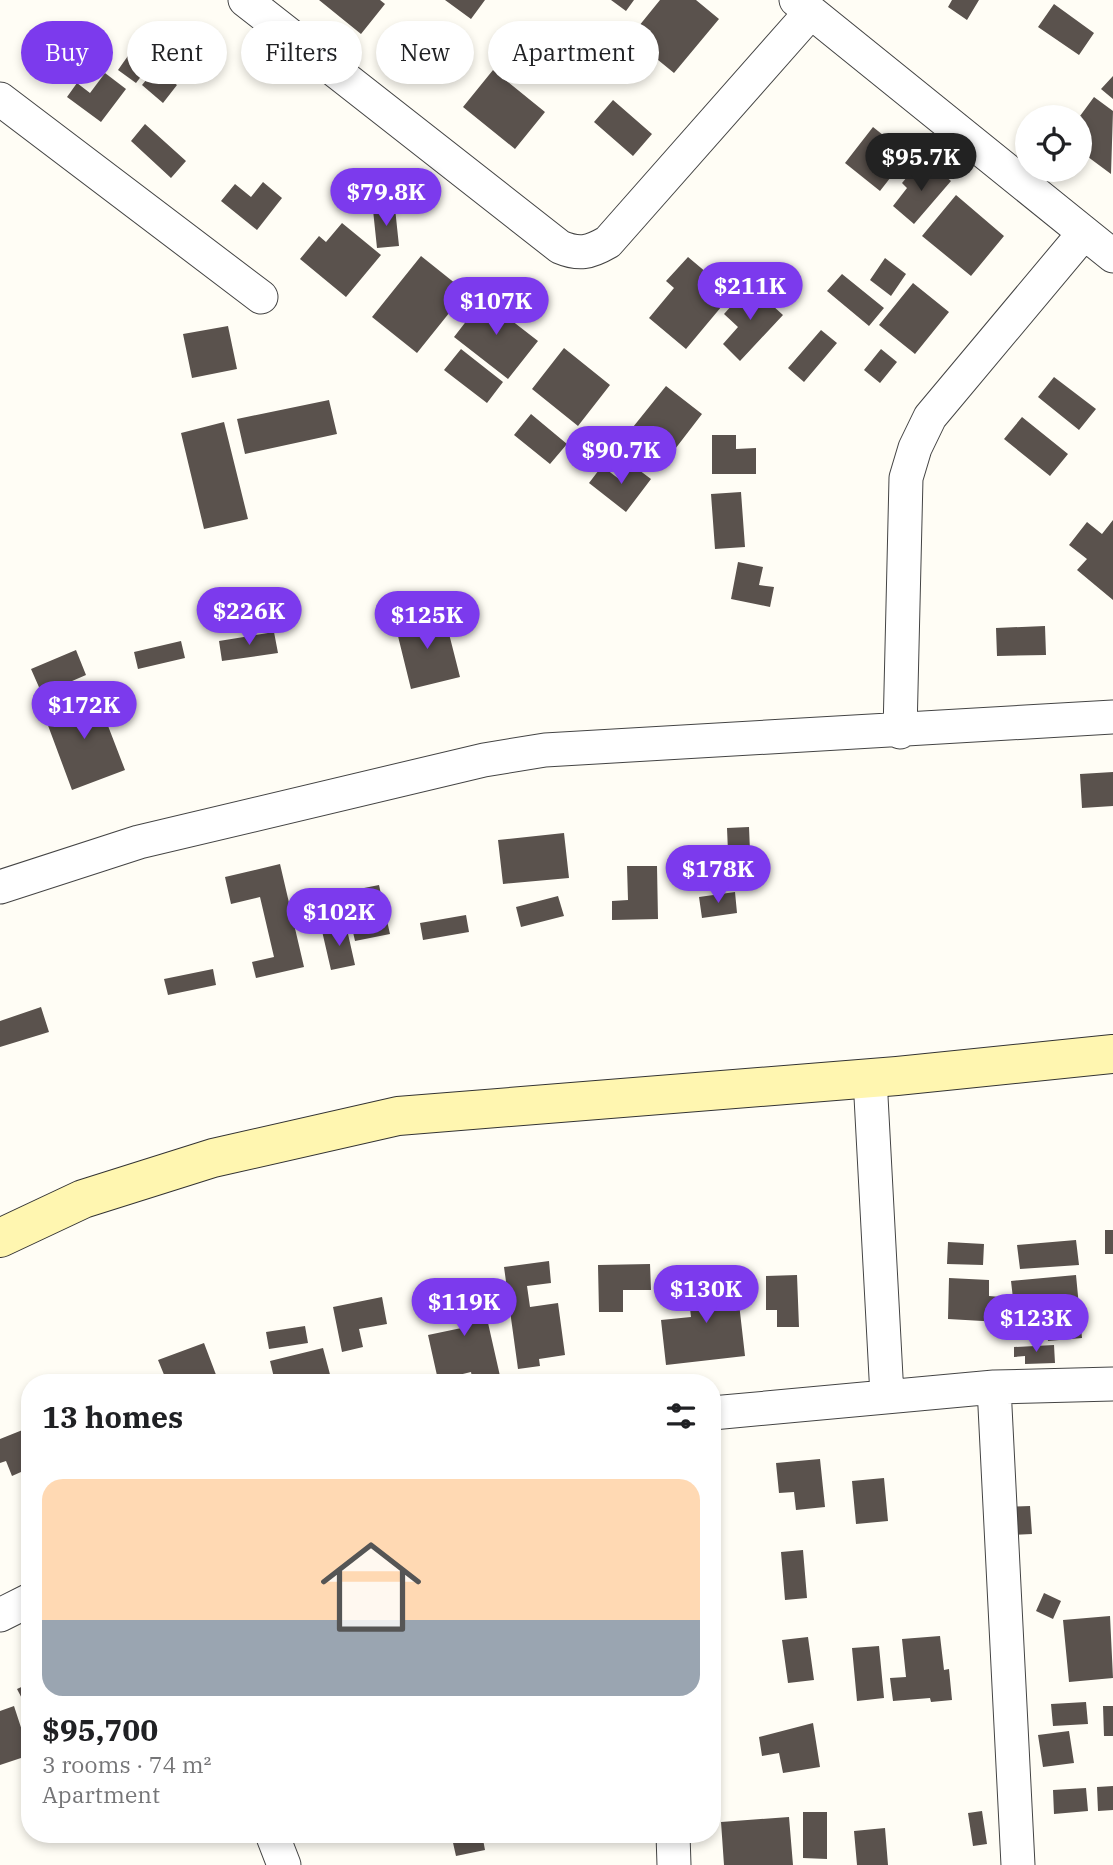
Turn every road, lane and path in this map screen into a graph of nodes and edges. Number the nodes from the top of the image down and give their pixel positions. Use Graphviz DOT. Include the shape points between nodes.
graph roads {
  1 [pos="246,0"];
  2 [pos="804,6"];
  3 [pos="0,99"];
  4 [pos="1084,233"];
  5 [pos="1113,256"];
  6 [pos="261,297"];
  7 [pos="1113,717"];
  8 [pos="900,732"];
  9 [pos="0,887"];
  10 [pos="1113,1054"];
  11 [pos="870,1078"];
  12 [pos="0,1238"];
  13 [pos="1113,1384"];
  14 [pos="994,1387"];
  15 [pos="887,1396"];
  16 [pos="721,1412"];
  17 [pos="275,1843"];
  18 [pos="673,1843"];
  19 [pos="284,1865"];
  20 [pos="674,1865"];
  21 [pos="1018,1865"];
  1 -- 2 [label="street" via="559,247 577,254 608,242"];
  2 -- 4 [label="street"];
  3 -- 6 [label="street"];
  4 -- 5 [label="street"];
  4 -- 8 [label="street" via="930,417 915,447 906,478"];
  7 -- 8 [label="street"];
  8 -- 9 [label="street" via="545,750 484,760 139,842"];
  10 -- 11 [label="street"];
  11 -- 12 [label="street" via="398,1116 213,1158 83,1199"];
  11 -- 15 [label="street"];
  13 -- 14 [label="street"];
  14 -- 15 [label="street"];
  14 -- 21 [label="street"];
  15 -- 16 [label="street"];
  17 -- 19 [label="street"];
  18 -- 20 [label="street"];
}
